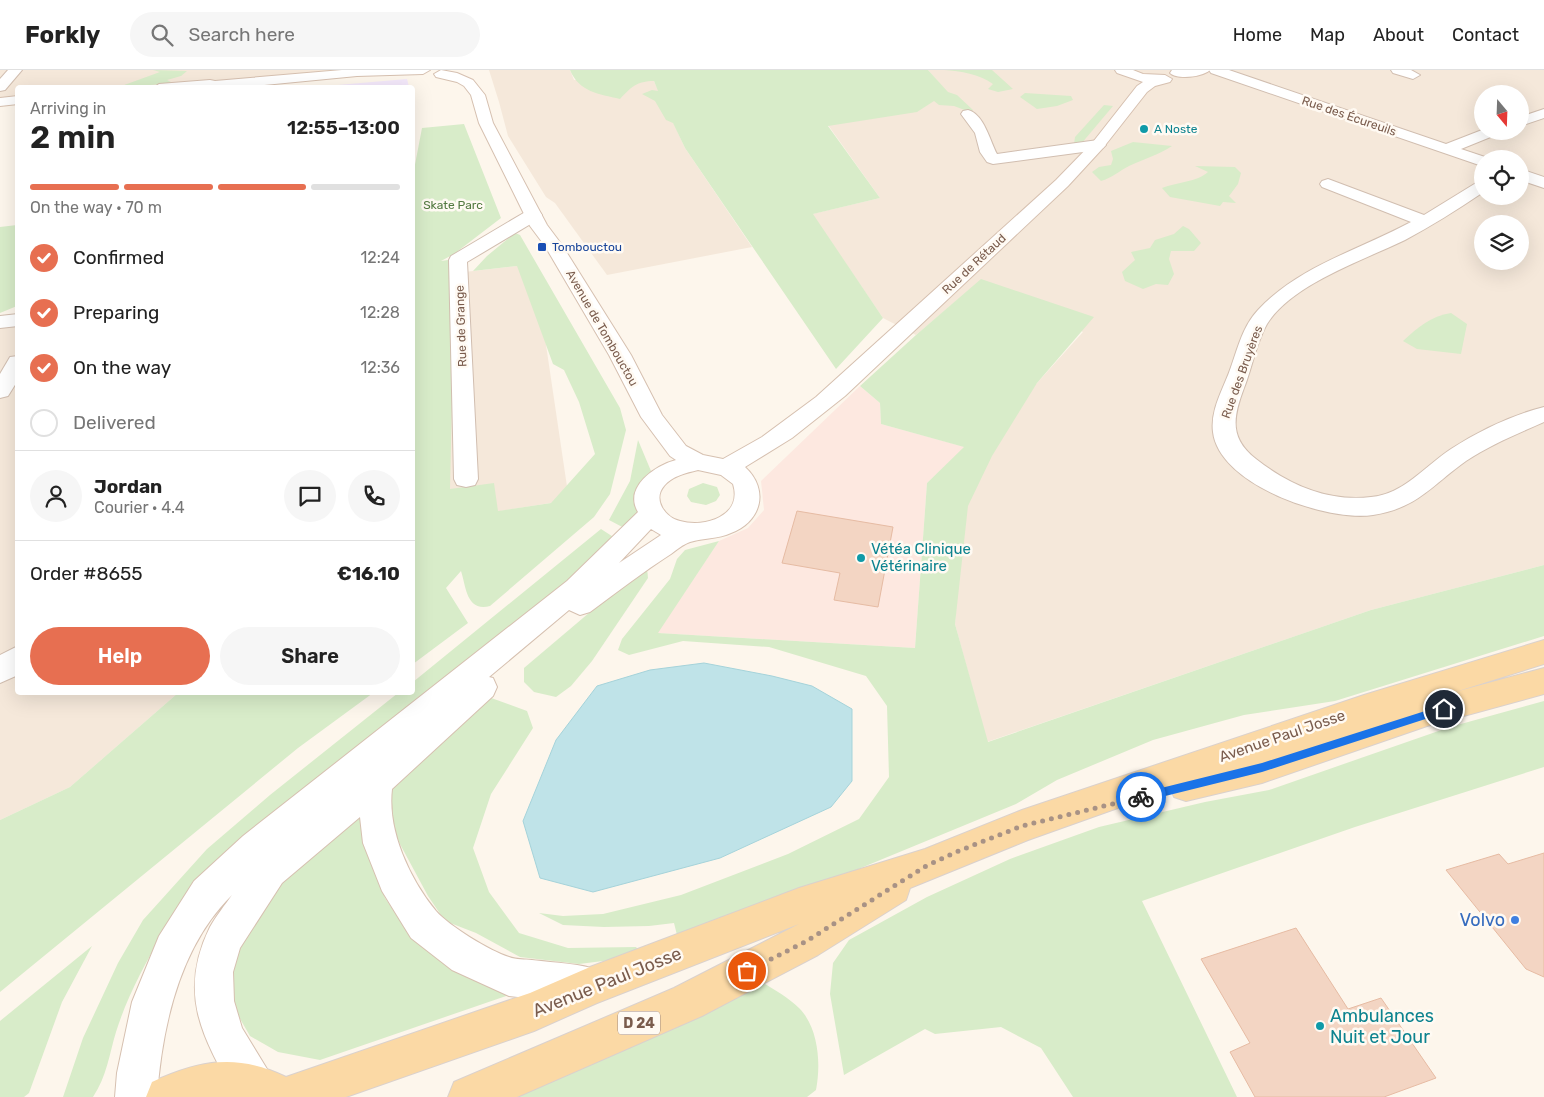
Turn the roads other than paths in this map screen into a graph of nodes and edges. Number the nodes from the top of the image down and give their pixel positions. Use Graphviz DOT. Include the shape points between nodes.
graph roads {
  1 [pos="15,70"];
  2 [pos="378,70"];
  3 [pos="422,70"];
  4 [pos="465,70"];
  5 [pos="1203,70"];
  6 [pos="1216,70"];
  7 [pos="1398,70"];
  8 [pos="1177,72"];
  9 [pos="359,73"];
  10 [pos="1128,73"];
  11 [pos="441,74"];
  12 [pos="1413,75"];
  13 [pos="1162,79"];
  14 [pos="222,84"];
  15 [pos="206,85"];
  16 [pos="214,85"];
  17 [pos="0,87"];
  18 [pos="1134,98"];
  19 [pos="15,100"];
  20 [pos="0,102"];
  21 [pos="483,107"];
  22 [pos="1544,113"];
  23 [pos="968,114"];
  24 [pos="1529,119"];
  25 [pos="1474,138"];
  26 [pos="1098,145"];
  27 [pos="1446,149"];
  28 [pos="1474,158"];
  29 [pos="1529,177"];
  30 [pos="1544,183"];
  31 [pos="1328,184"];
  32 [pos="1474,191"];
  33 [pos="533,215"];
  34 [pos="1424,221"];
  35 [pos="15,320"];
  36 [pos="0,322"];
  37 [pos="15,367"];
  38 [pos="0,391"];
  39 [pos="1544,414"];
  40 [pos="652,417"];
  41 [pos="803,421"];
  42 [pos="698,462"];
  43 [pos="726,467"];
  44 [pos="659,475"];
  45 [pos="466,480"];
  46 [pos="747,486"];
  47 [pos="650,514"];
  48 [pos="686,532"];
  49 [pos="1544,652"];
  50 [pos="15,660"];
  51 [pos="0,671"];
  52 [pos="1544,681"];
  53 [pos="376,782"];
  54 [pos="1022,826"];
  55 [pos="926,866"];
  56 [pos="590,986"];
  57 [pos="273,1093"];
  58 [pos="136,1097"];
  59 [pos="167,1097"];
  60 [pos="469,1097"];
  1 -- 17 [label="street"];
  2 -- 9 [label="street"];
  3 -- 9 [label="street, Avenue de Tombouctou"];
  3 -- 11 [label="street, Avenue de Tombouctou"];
  4 -- 11 [label="street"];
  4 -- 21 [label="street, Avenue de Tombouctou" via="485,86"];
  5 -- 8 [label="street"];
  6 -- 27 [label="street, Rue des Écureuils"];
  7 -- 12 [label="street"];
  8 -- 13 [label="street"];
  9 -- 14 [label="street"];
  10 -- 13 [label="street"];
  10 -- 18 [label="street" via="1136,82"];
  11 -- 21 [label="street, Avenue de Tombouctou" via="457,76 472,85"];
  13 -- 18 [label="street, Rue de Rétaud" via="1147,85"];
  14 -- 15 [label="street"];
  14 -- 16 [label="street"];
  18 -- 26 [label="street, Rue de Rétaud"];
  19 -- 20 [label="street"];
  21 -- 33 [label="street, Avenue de Tombouctou" via="486,123"];
  22 -- 24 [label="street"];
  23 -- 26 [label="street" via="982,133 993,159"];
  25 -- 27 [label="street"];
  26 -- 41 [label="street, Rue de Rétaud" via="1062,183"];
  27 -- 28 [label="street, Rue des Écureuils"];
  29 -- 30 [label="street"];
  31 -- 34 [label="street"];
  32 -- 34 [label="street, Rue des Bruyères"];
  33 -- 40 [label="street, Avenue de Tombouctou" via="620,355"];
  33 -- 45 [label="street, Rue de Grange" via="458,260"];
  34 -- 39 [label="street, Rue des Bruyères" via="1309,278 1290,290 1263,316 1254,332 1224,417 1224,432 1229,446 1254,471 1288,491 1335,505 1370,506 1407,495 1458,456"];
  35 -- 36 [label="street"];
  37 -- 38 [label="street"];
  40 -- 42 [label="street, Avenue de Tombouctou" via="678,451"];
  40 -- 44 [label="street, Avenue de Tombouctou" via="652,439"];
  41 -- 43 [label="street, Rue de Rétaud"];
  41 -- 46 [label="street, Rue de Rétaud"];
  42 -- 43 [label="street"];
  42 -- 44 [label="street" via="681,464"];
  43 -- 46 [label="street" via="740,476"];
  44 -- 47 [label="street" via="647,490"];
  46 -- 48 [label="street" via="745,508 736,519 707,532"];
  47 -- 48 [label="street" via="666,526"];
  47 -- 58 [label="street" via="577,588 255,848 207,894 172,949 152,1002"];
  48 -- 53 [label="street" via="574,608"];
  49 -- 54 [label="main road, Avenue Paul Josse / D 24" via="1364,708"];
  50 -- 51 [label="street"];
  52 -- 54 [label="main road, Avenue Paul Josse / D 24" via="1427,713 1262,768"];
  53 -- 56 [label="street" via="374,797 380,843 395,879 424,925 465,957 509,977"];
  53 -- 57 [label="street" via="269,871 224,939 214,972 214,1001 225,1037"];
  54 -- 55 [label="main road, Avenue Paul Josse / D 24"];
  55 -- 56 [label="main road, Avenue Paul Josse / D 24" via="799,906"];
  55 -- 60 [label="main road, Avenue Paul Josse / D 24" via="805,942 688,1002"];
  56 -- 57 [label="main road, Avenue Paul Josse / D 24" via="534,1011"];
  57 -- 59 [label="main road" via="233,1082 207,1084"];
}
